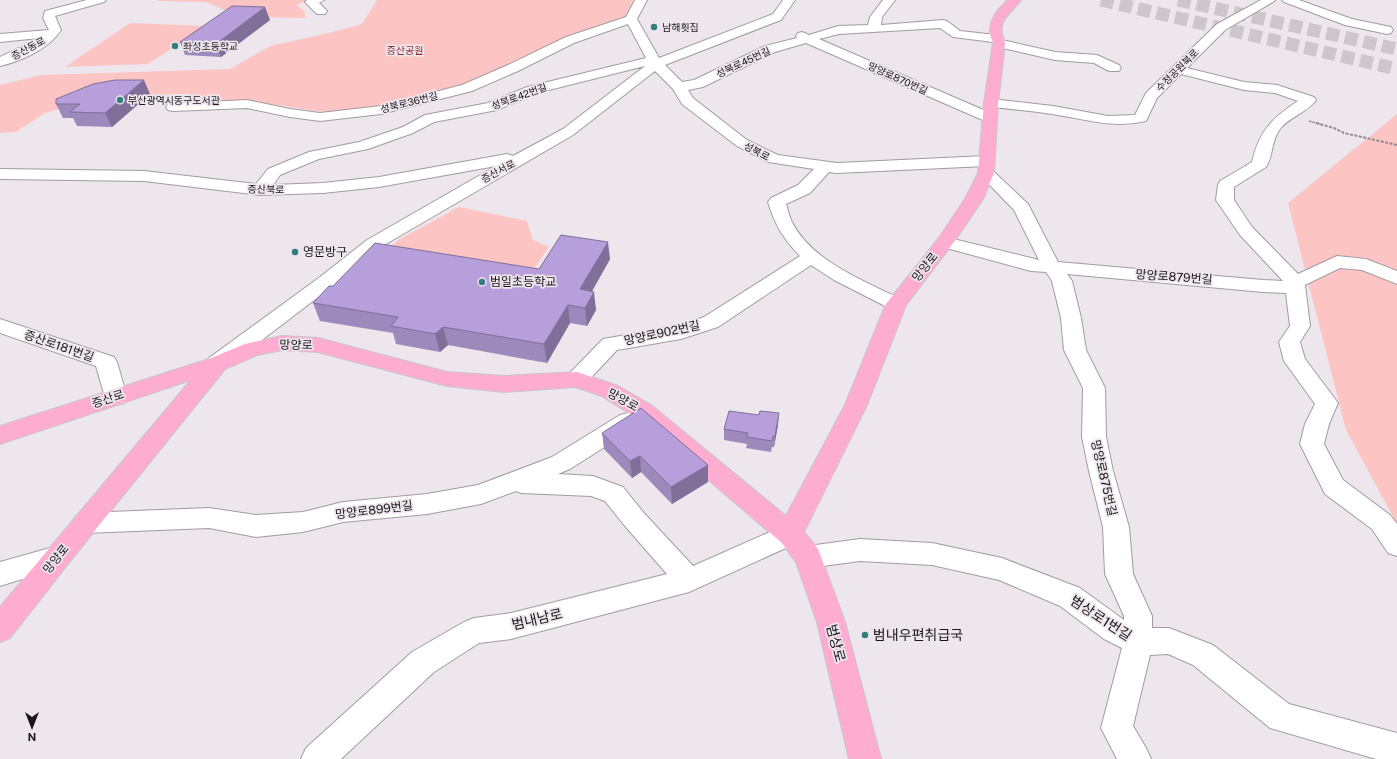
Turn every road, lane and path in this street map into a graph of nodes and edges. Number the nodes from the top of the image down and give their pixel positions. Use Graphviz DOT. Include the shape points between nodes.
graph roads {
  1 [pos="100,0"];
  2 [pos="641,0"];
  3 [pos="788,0"];
  4 [pos="889,0"];
  5 [pos="1015,0"];
  6 [pos="1269,0"];
  7 [pos="1288,0"];
  8 [pos="631,19"];
  9 [pos="779,26"];
  10 [pos="874,29"];
  11 [pos="1387,30"];
  12 [pos="54,34"];
  13 [pos="0,38"];
  14 [pos="807,39"];
  15 [pos="997,41"];
  16 [pos="0,62"];
  17 [pos="656,64"];
  18 [pos="1114,68"];
  19 [pos="1177,69"];
  20 [pos="679,87"];
  21 [pos="173,107"];
  22 [pos="991,110"];
  23 [pos="1275,126"];
  24 [pos="1397,145"];
  25 [pos="529,154"];
  26 [pos="825,167"];
  27 [pos="986,167"];
  28 [pos="0,174"];
  29 [pos="260,190"];
  30 [pos="945,242"];
  31 [pos="814,257"];
  32 [pos="1051,266"];
  33 [pos="1397,278"];
  34 [pos="1295,282"];
  35 [pos="896,304"];
  36 [pos="0,326"];
  37 [pos="217,364"];
  38 [pos="578,379"];
  39 [pos="116,397"];
  40 [pos="644,411"];
  41 [pos="0,435"];
  42 [pos="510,484"];
  43 [pos="85,523"];
  44 [pos="790,534"];
  45 [pos="1397,546"];
  46 [pos="58,557"];
  47 [pos="808,558"];
  48 [pos="0,574"];
  49 [pos="689,580"];
  50 [pos="0,629"];
  51 [pos="1138,642"];
  52 [pos="1397,749"];
  53 [pos="317,759"];
  54 [pos="865,759"];
  55 [pos="1134,759"];
  1 -- 12 [label="street, 증산동로" via="49,14"];
  2 -- 8 [label="street"];
  3 -- 9 [label="street, 증산서로" via="777,17"];
  4 -- 10 [label="street" via="876,17"];
  5 -- 15 [label="main road, 망양로" via="1004,9 996,23"];
  6 -- 19 [label="street, 수정공원북로" via="1221,27"];
  7 -- 11 [label="street" via="1349,22"];
  8 -- 17 [label="street, 성북로"];
  8 -- 21 [label="street, 성북로36번길" via="570,40 467,88 381,110 320,117 248,104"];
  9 -- 14 [label="street, 망양로870번길"];
  9 -- 17 [label="street, 증산서로"];
  10 -- 14 [label="street, 성북로45번길" via="838,30"];
  10 -- 15 [label="street, 성북로45번길" via="943,24 957,34"];
  12 -- 13 [label="street"];
  12 -- 16 [label="street, 증산동로"];
  14 -- 20 [label="street, 성북로45번길" via="770,49 698,84"];
  14 -- 22 [label="street, 망양로870번길"];
  15 -- 18 [label="street, 성북로45번길" via="1055,56 1097,59"];
  15 -- 22 [label="main road, 망양로"];
  17 -- 20 [label="street, 성북로"];
  17 -- 25 [label="street, 증산서로" via="568,132"];
  17 -- 29 [label="street, 성북로42번길" via="646,62 532,90 492,107 430,118 408,130 362,146 315,155 274,172"];
  19 -- 22 [label="street, 수정공원북로" via="1151,96 1141,118 1129,121 1096,119 1053,110"];
  19 -- 23 [label="street" via="1244,86 1277,90 1309,100"];
  20 -- 26 [label="street, 성북로" via="686,101 742,143 774,159"];
  22 -- 27 [label="main road, 망양로"];
  23 -- 24 [label="path" via="1290,125 1304,118 1344,133"];
  23 -- 34 [label="street" via="1264,145 1260,164 1226,185 1225,200 1246,230"];
  25 -- 29 [label="street, 증산북로" via="379,182 323,188"];
  25 -- 37 [label="street, 증산서로" via="373,244"];
  26 -- 27 [label="street, 성북로"];
  26 -- 31 [label="street" via="804,189 777,202 786,227 799,245"];
  27 -- 30 [label="main road, 망양로" via="974,199"];
  27 -- 32 [label="street, 망양로875번길" via="1022,208"];
  28 -- 29 [label="street, 증산북로" via="144,176"];
  30 -- 32 [label="street, 망양로879번길" via="1032,265"];
  30 -- 35 [label="main road, 망양로"];
  31 -- 35 [label="street" via="834,272"];
  31 -- 38 [label="street, 망양로902번길" via="801,262 711,322 681,332 610,344"];
  32 -- 34 [label="street, 망양로879번길" via="1263,286 1285,287"];
  32 -- 51 [label="street, 망양로875번길" via="1062,281 1071,318 1074,350 1094,388 1094,437 1116,527 1119,574 1138,616"];
  33 -- 34 [label="street, 망양로879번길" via="1366,265 1337,262"];
  34 -- 45 [label="street" via="1300,326 1289,342 1295,361 1327,402 1317,424 1312,444 1334,487 1381,522"];
  35 -- 44 [label="main road, 망양로" via="856,405"];
  36 -- 39 [label="street, 증산로181번길" via="106,362"];
  37 -- 38 [label="main road, 망양로" via="252,349 282,343 318,345 447,379 504,384"];
  37 -- 39 [label="main road, 증산로"];
  37 -- 43 [label="main road, 망양로"];
  38 -- 40 [label="main road, 망양로" via="610,392"];
  39 -- 41 [label="main road, 증산로"];
  40 -- 42 [label="street, 망양로899번길" via="561,463"];
  40 -- 44 [label="main road, 망양로"];
  42 -- 43 [label="street, 망양로899번길" via="481,494 434,503 343,512 303,522 256,526 209,518"];
  42 -- 49 [label="street" via="593,486 614,494"];
  43 -- 46 [label="main road, 망양로"];
  44 -- 47 [label="main road, 범상로"];
  44 -- 49 [label="street, 범내남로"];
  46 -- 48 [label="street"];
  46 -- 50 [label="main road, 망양로"];
  47 -- 51 [label="street, 범상로1번길" via="860,550 924,554 1002,569 1070,597 1114,630"];
  47 -- 54 [label="main road, 범상로" via="831,622"];
  49 -- 53 [label="street, 범내남로" via="512,626 474,631 423,662"];
  51 -- 52 [label="street, 범상로1번길" via="1169,641 1203,655 1281,717"];
  51 -- 55 [label="street, 망양로875번길" via="1117,728"];
}
